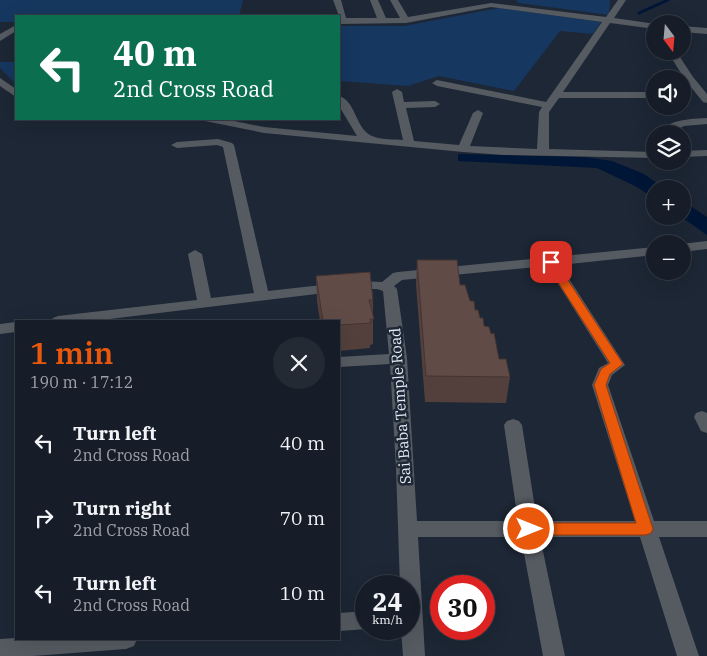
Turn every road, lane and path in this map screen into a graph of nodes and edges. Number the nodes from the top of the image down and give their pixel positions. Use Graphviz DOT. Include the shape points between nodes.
graph roads {
  1 [pos="337,0"];
  2 [pos="374,0"];
  3 [pos="394,0"];
  4 [pos="622,0"];
  5 [pos="496,3"];
  6 [pos="340,15"];
  7 [pos="383,20"];
  8 [pos="406,20"];
  9 [pos="610,20"];
  10 [pos="341,21"];
  11 [pos="646,25"];
  12 [pos="15,28"];
  13 [pos="691,30"];
  14 [pos="707,31"];
  15 [pos="0,38"];
  16 [pos="677,60"];
  17 [pos="0,81"];
  18 [pos="437,83"];
  19 [pos="397,92"];
  20 [pos="15,93"];
  21 [pos="556,95"];
  22 [pos="646,95"];
  23 [pos="340,100"];
  24 [pos="707,100"];
  25 [pos="436,104"];
  26 [pos="400,105"];
  27 [pos="548,105"];
  28 [pos="478,113"];
  29 [pos="215,120"];
  30 [pos="707,121"];
  31 [pos="680,125"];
  32 [pos="370,140"];
  33 [pos="409,144"];
  34 [pos="177,145"];
  35 [pos="463,149"];
  36 [pos="542,152"];
  37 [pos="646,154"];
  38 [pos="691,154"];
  39 [pos="707,154"];
  40 [pos="707,245"];
  41 [pos="691,247"];
  42 [pos="646,252"];
  43 [pos="195,254"];
  44 [pos="551,262"];
  45 [pos="384,287"];
  46 [pos="262,297"];
  47 [pos="204,304"];
  48 [pos="67,320"];
  49 [pos="15,326"];
  50 [pos="0,329"];
  51 [pos="399,358"];
  52 [pos="340,362"];
  53 [pos="513,425"];
  54 [pos="408,529"];
  55 [pos="529,529"];
  56 [pos="646,529"];
  57 [pos="707,529"];
  58 [pos="409,575"];
  59 [pos="355,621"];
  60 [pos="340,622"];
  61 [pos="112,640"];
  62 [pos="412,640"];
  63 [pos="0,648"];
  64 [pos="414,656"];
  65 [pos="554,656"];
  66 [pos="688,656"];
  1 -- 6 [label="street"];
  2 -- 7 [label="street"];
  3 -- 8 [label="street"];
  4 -- 9 [label="street"];
  5 -- 8 [label="street"];
  5 -- 9 [label="street"];
  7 -- 8 [label="street"];
  7 -- 10 [label="street"];
  9 -- 11 [label="street"];
  9 -- 21 [label="street"];
  12 -- 15 [label="street"];
  13 -- 14 [label="street"];
  16 -- 24 [label="street"];
  17 -- 20 [label="street"];
  18 -- 27 [label="street"];
  19 -- 26 [label="street"];
  21 -- 22 [label="street"];
  21 -- 27 [label="street"];
  23 -- 32 [label="street" via="359,134"];
  25 -- 26 [label="street"];
  26 -- 33 [label="street"];
  27 -- 36 [label="street" via="544,112"];
  28 -- 35 [label="street"];
  29 -- 32 [label="street" via="264,130"];
  30 -- 31 [label="street"];
  32 -- 33 [label="street"];
  33 -- 35 [label="street"];
  34 -- 46 [label="street" via="218,142 228,145"];
  35 -- 36 [label="street"];
  36 -- 37 [label="street"];
  38 -- 39 [label="street"];
  40 -- 41 [label="street"];
  42 -- 44 [label="street"];
  43 -- 47 [label="street"];
  44 -- 45 [label="street" via="398,276"];
  44 -- 56 [label="street" via="617,364 605,372 600,385"];
  45 -- 46 [label="street" via="358,285"];
  45 -- 51 [label="street, Sai Baba Temple Road" via="390,290"];
  46 -- 47 [label="street"];
  47 -- 48 [label="street"];
  49 -- 50 [label="street"];
  51 -- 52 [label="street"];
  51 -- 54 [label="street, Sai Baba Temple Road"];
  53 -- 55 [label="street"];
  54 -- 55 [label="street"];
  54 -- 58 [label="street, Sai Baba Temple Road"];
  55 -- 56 [label="street"];
  55 -- 65 [label="street"];
  56 -- 57 [label="street"];
  56 -- 66 [label="street"];
  59 -- 60 [label="street"];
  61 -- 63 [label="street"];
  62 -- 64 [label="street, Sai Baba Temple Road"];
}
